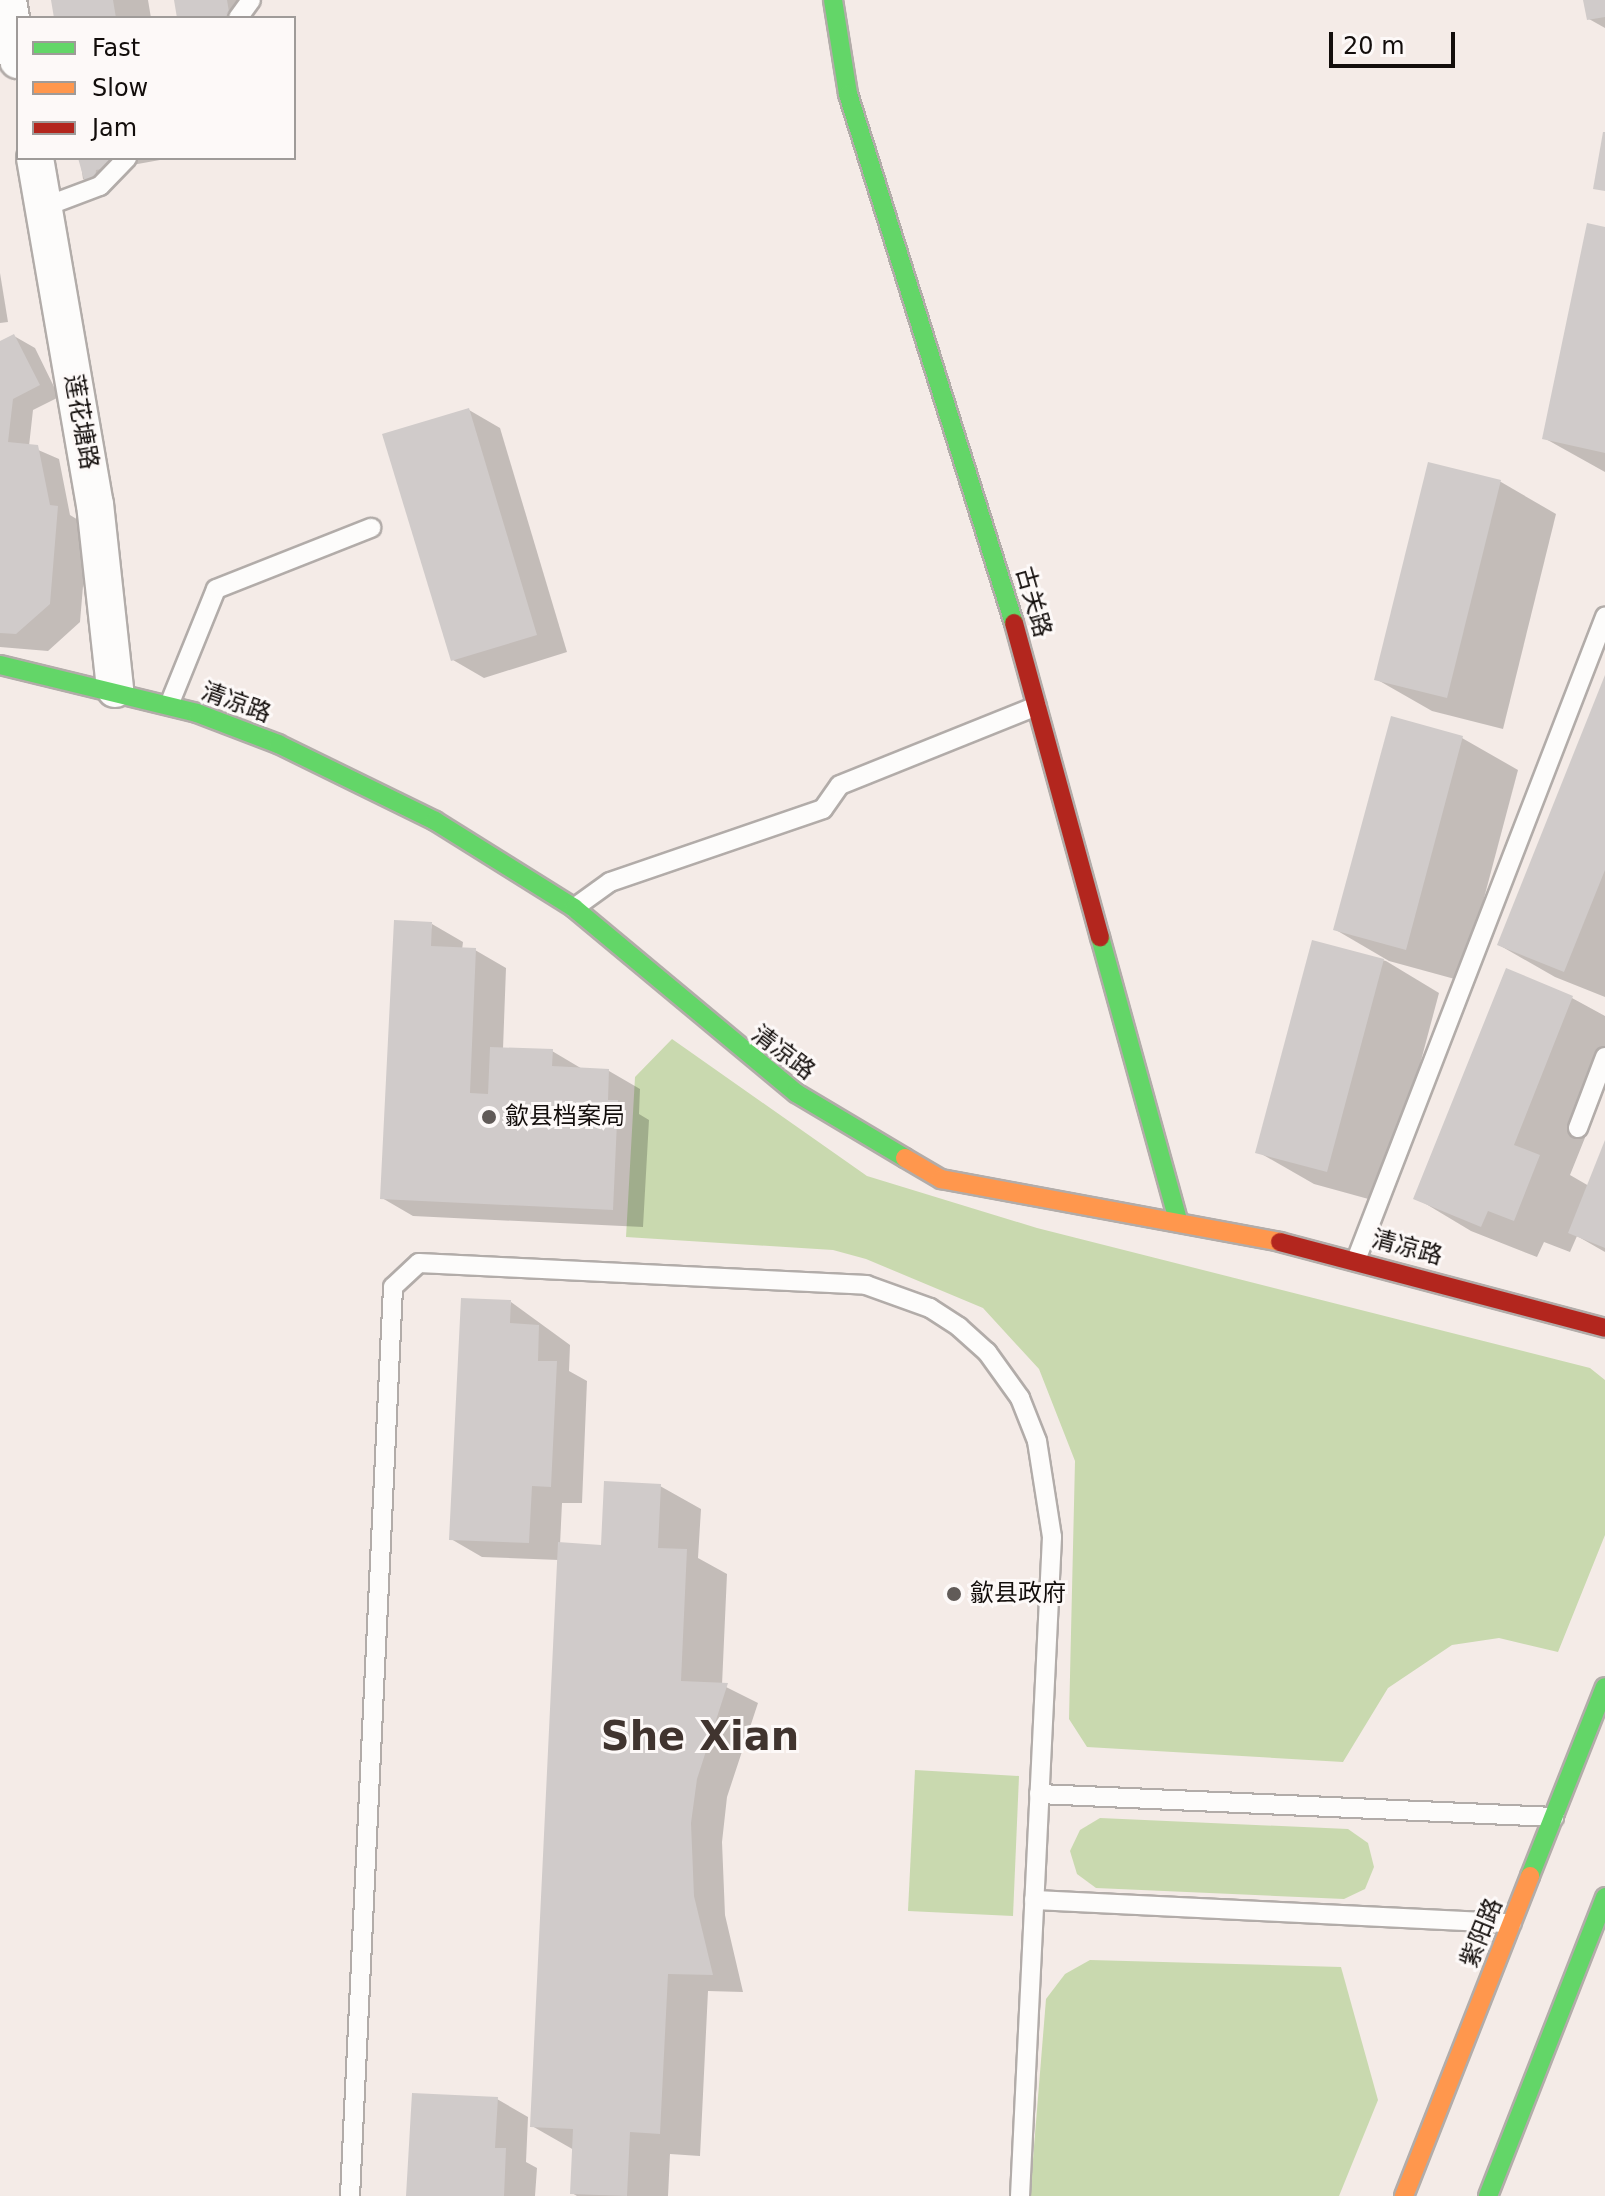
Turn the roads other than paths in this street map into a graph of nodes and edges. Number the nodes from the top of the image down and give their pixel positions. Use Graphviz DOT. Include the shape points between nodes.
graph roads {
  1 [pos="8,0"];
  2 [pos="833,0"];
  3 [pos="16,50"];
  4 [pos="35,160"];
  5 [pos="125,160"];
  6 [pos="44,207"];
  7 [pos="371,528"];
  8 [pos="1605,617"];
  9 [pos="0,665"];
  10 [pos="115,689"];
  11 [pos="169,705"];
  12 [pos="1037,706"];
  13 [pos="574,908"];
  14 [pos="1605,1057"];
  15 [pos="1578,1128"];
  16 [pos="1178,1220"];
  17 [pos="1356,1260"];
  18 [pos="1605,1328"];
  19 [pos="1605,1687"];
  20 [pos="1039,1794"];
  21 [pos="1554,1817"];
  22 [pos="1605,1897"];
  23 [pos="1034,1900"];
  24 [pos="1511,1923"];
  25 [pos="350,2196"];
  26 [pos="1020,2196"];
  27 [pos="1404,2196"];
  28 [pos="1488,2196"];
  1 -- 3 [label="street"];
  2 -- 12 [label="street, 古关路" via="848,94 986,520"];
  4 -- 6 [label="street, 莲花塘路"];
  5 -- 6 [label="lane" via="100,186"];
  6 -- 10 [label="street, 莲花塘路" via="95,504"];
  7 -- 11 [label="lane" via="216,589"];
  8 -- 17 [label="lane"];
  9 -- 10 [label="street, 清凉路"];
  10 -- 11 [label="street, 清凉路"];
  11 -- 13 [label="street, 清凉路" via="278,744 356,780 513,866"];
  12 -- 13 [label="lane" via="840,785 823,809 610,882"];
  12 -- 16 [label="street, 古关路"];
  13 -- 16 [label="street, 清凉路" via="796,1093 941,1179"];
  14 -- 15 [label="lane"];
  16 -- 17 [label="street, 清凉路"];
  17 -- 18 [label="street, 清凉路"];
  19 -- 21 [label="street, 紫阳路"];
  20 -- 21 [label="lane"];
  20 -- 23 [label="lane"];
  20 -- 25 [label="lane" via="1052,1537 1042,1467 1020,1398 987,1352 959,1327 930,1308 866,1285 419,1263 393,1287"];
  21 -- 24 [label="street, 紫阳路"];
  22 -- 28 [label="street"];
  23 -- 24 [label="lane"];
  23 -- 26 [label="lane"];
  24 -- 27 [label="street, 紫阳路"];
}
